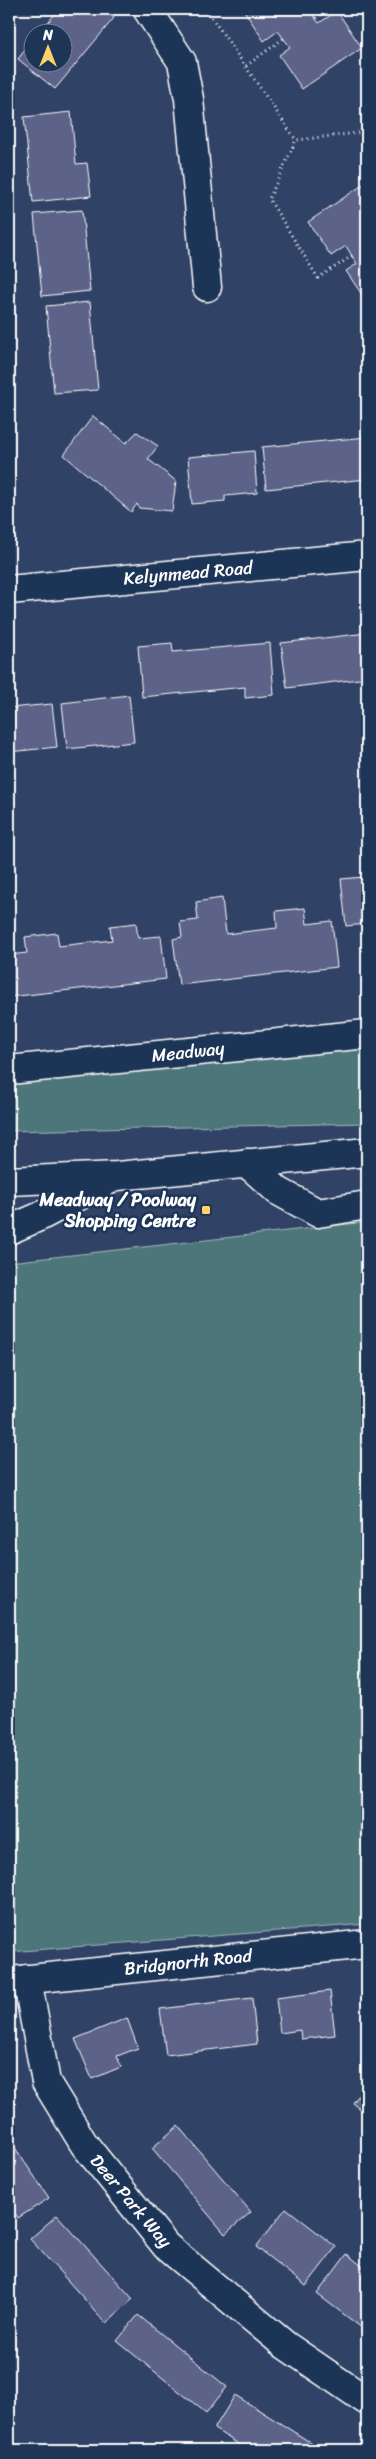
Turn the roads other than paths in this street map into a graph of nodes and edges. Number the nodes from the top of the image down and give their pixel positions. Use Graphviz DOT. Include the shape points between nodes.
graph roads {
  1 [pos="147,9"];
  2 [pos="207,287"];
  3 [pos="367,556"];
  4 [pos="9,590"];
  5 [pos="367,1034"];
  6 [pos="9,1070"];
  7 [pos="367,1152"];
  8 [pos="246,1163"];
  9 [pos="117,1176"];
  10 [pos="9,1181"];
  11 [pos="367,1206"];
  12 [pos="9,1230"];
  13 [pos="367,1944"];
  14 [pos="18,1980"];
  15 [pos="367,2401"];
  1 -- 2 [label="street" via="184,68"];
  3 -- 4 [label="street, Kelynmead Road"];
  5 -- 6 [label="street, Meadway"];
  7 -- 8 [label="street"];
  8 -- 9 [label="street"];
  8 -- 11 [label="street" via="278,1191 318,1213"];
  9 -- 10 [label="street"];
  9 -- 12 [label="street"];
  13 -- 14 [label="street, Bridgnorth Road"];
  14 -- 15 [label="street, Deer Park Way" via="46,2082 84,2144 154,2232 166,2246 285,2346"];
}
